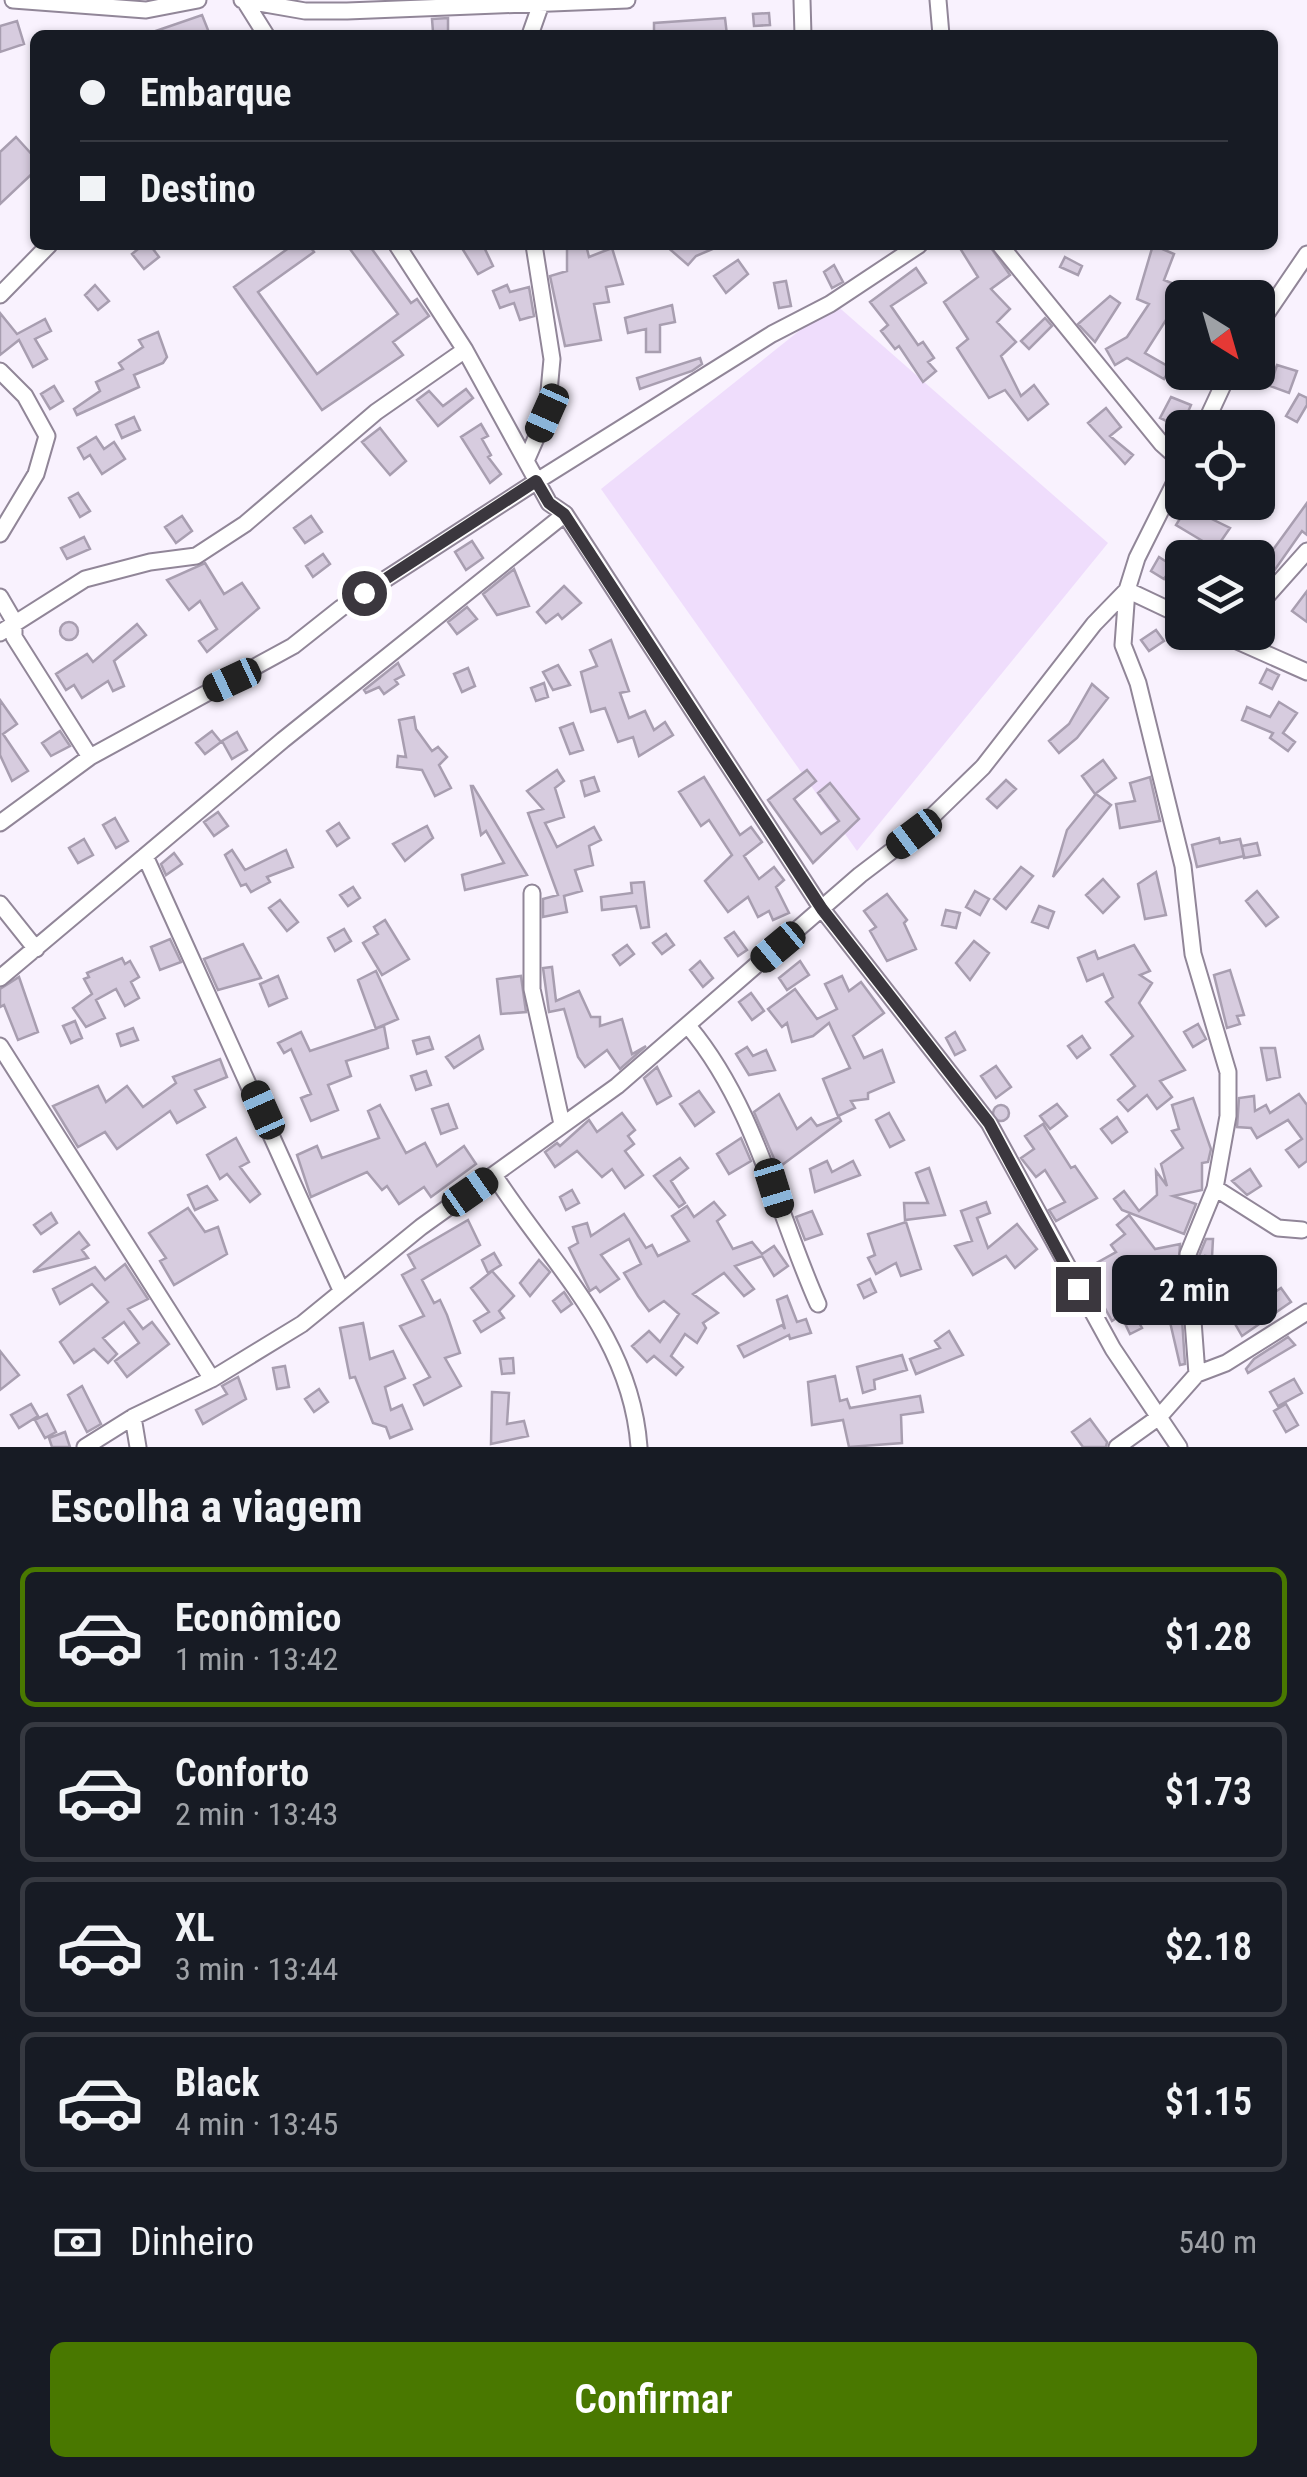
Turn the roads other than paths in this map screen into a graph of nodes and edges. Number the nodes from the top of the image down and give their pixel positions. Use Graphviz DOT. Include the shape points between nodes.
graph roads {
  1 [pos="13,0"];
  2 [pos="198,0"];
  3 [pos="244,0"];
  4 [pos="627,0"];
  5 [pos="802,0"];
  6 [pos="938,0"];
  7 [pos="542,3"];
  8 [pos="263,30"];
  9 [pos="532,30"];
  10 [pos="803,30"];
  11 [pos="941,30"];
  12 [pos="44,250"];
  13 [pos="399,250"];
  14 [pos="535,250"];
  15 [pos="911,250"];
  16 [pos="1004,250"];
  17 [pos="1307,254"];
  18 [pos="0,295"];
  19 [pos="1275,301"];
  20 [pos="465,350"];
  21 [pos="0,372"];
  22 [pos="1165,447"];
  23 [pos="526,461"];
  24 [pos="536,481"];
  25 [pos="1165,501"];
  26 [pos="564,514"];
  27 [pos="0,534"];
  28 [pos="1307,551"];
  29 [pos="1275,587"];
  30 [pos="1127,590"];
  31 [pos="0,597"];
  32 [pos="1165,608"];
  33 [pos="14,621"];
  34 [pos="1094,624"];
  35 [pos="0,633"];
  36 [pos="1124,645"];
  37 [pos="1259,650"];
  38 [pos="1307,672"];
  39 [pos="90,757"];
  40 [pos="0,823"];
  41 [pos="144,856"];
  42 [pos="532,893"];
  43 [pos="0,904"];
  44 [pos="822,909"];
  45 [pos="36,949"];
  46 [pos="0,978"];
  47 [pos="689,1027"];
  48 [pos="0,1046"];
  49 [pos="562,1124"];
  50 [pos="494,1175"];
  51 [pos="1215,1188"];
  52 [pos="1305,1230"];
  53 [pos="341,1290"];
  54 [pos="818,1304"];
  55 [pos="1307,1312"];
  56 [pos="1197,1374"];
  57 [pos="212,1379"];
  58 [pos="132,1416"];
  59 [pos="1159,1417"];
  60 [pos="85,1447"];
  61 [pos="138,1447"];
  62 [pos="638,1447"];
  63 [pos="1117,1447"];
  64 [pos="1179,1447"];
  1 -- 2 [label="street" via="146,10"];
  3 -- 7 [label="street" via="305,11"];
  3 -- 8 [label="street"];
  4 -- 7 [label="street"];
  5 -- 10 [label="street"];
  6 -- 11 [label="street"];
  7 -- 9 [label="street"];
  12 -- 18 [label="street"];
  13 -- 20 [label="street"];
  14 -- 23 [label="street" via="550,332 551,388"];
  15 -- 24 [label="street"];
  16 -- 22 [label="street"];
  17 -- 19 [label="street"];
  20 -- 23 [label="street"];
  20 -- 33 [label="street" via="196,556 85,579"];
  21 -- 27 [label="street" via="25,396 47,436 36,474"];
  23 -- 24 [label="street"];
  24 -- 26 [label="street"];
  24 -- 39 [label="street" via="293,646"];
  25 -- 30 [label="street"];
  26 -- 41 [label="street"];
  26 -- 44 [label="street"];
  28 -- 29 [label="street"];
  30 -- 32 [label="street"];
  30 -- 34 [label="street"];
  30 -- 36 [label="street"];
  31 -- 33 [label="street"];
  33 -- 35 [label="street"];
  33 -- 39 [label="street" via="14,636"];
  34 -- 36 [label="street"];
  34 -- 44 [label="street" via="982,768"];
  36 -- 51 [label="street" via="1183,866 1193,954 1228,1072"];
  37 -- 38 [label="street"];
  39 -- 40 [label="street"];
  41 -- 45 [label="street"];
  41 -- 53 [label="street"];
  42 -- 49 [label="street" via="532,989"];
  43 -- 45 [label="street"];
  44 -- 47 [label="street"];
  44 -- 59 [label="street" via="989,1123 1096,1319"];
  45 -- 46 [label="street"];
  47 -- 49 [label="street"];
  47 -- 54 [label="street" via="722,1071"];
  48 -- 57 [label="street"];
  49 -- 50 [label="street"];
  50 -- 53 [label="street"];
  50 -- 62 [label="street" via="592,1310 634,1405"];
  51 -- 52 [label="street" via="1278,1228"];
  51 -- 56 [label="street" via="1188,1254"];
  53 -- 57 [label="street" via="302,1324"];
  55 -- 56 [label="street"];
  56 -- 59 [label="street"];
  57 -- 58 [label="street"];
  58 -- 60 [label="street"];
  58 -- 61 [label="street"];
  59 -- 63 [label="street"];
  59 -- 64 [label="street"];
}
